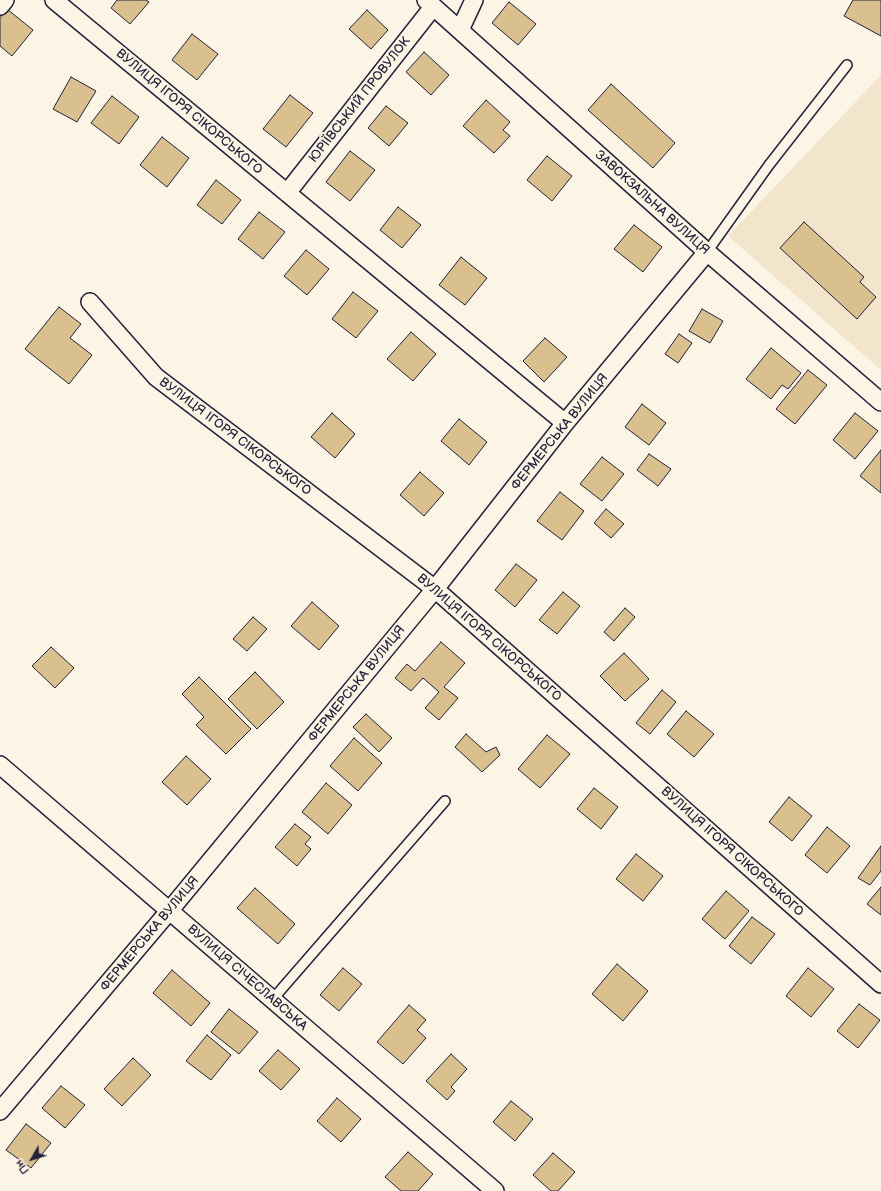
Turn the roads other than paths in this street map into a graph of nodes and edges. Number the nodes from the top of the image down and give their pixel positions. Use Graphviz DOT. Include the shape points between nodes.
graph roads {
  1 [pos="6,0"];
  2 [pos="54,0"];
  3 [pos="474,0"];
  4 [pos="430,3"];
  5 [pos="0,6"];
  6 [pos="460,30"];
  7 [pos="847,65"];
  8 [pos="287,193"];
  9 [pos="707,252"];
  10 [pos="90,302"];
  11 [pos="881,402"];
  12 [pos="565,424"];
  13 [pos="435,589"];
  14 [pos="0,765"];
  15 [pos="445,801"];
  16 [pos="170,910"];
  17 [pos="881,984"];
  18 [pos="272,1000"];
  19 [pos="0,1111"];
  20 [pos="495,1191"];
  1 -- 5 [label="street"];
  2 -- 8 [label="street, ВУЛИЦЯ ІГОРЯ СІКОРСЬКОГО"];
  3 -- 6 [label="street"];
  4 -- 6 [label="street, ЗАВОКЗАЛЬНА ВУЛИЦЯ"];
  4 -- 8 [label="street, ЮРІЇВСЬКИЙ ПРОВУЛОК"];
  6 -- 9 [label="street, ЗАВОКЗАЛЬНА ВУЛИЦЯ"];
  7 -- 9 [label="lane" via="769,165"];
  8 -- 12 [label="street, ВУЛИЦЯ ІГОРЯ СІКОРСЬКОГО"];
  9 -- 11 [label="street, ЗАВОКЗАЛЬНА ВУЛИЦЯ"];
  9 -- 12 [label="street, ФЕРМЕРСЬКА ВУЛИЦЯ"];
  10 -- 13 [label="street, ВУЛИЦЯ ІГОРЯ СІКОРСЬКОГО" via="156,377"];
  12 -- 13 [label="street, ФЕРМЕРСЬКА ВУЛИЦЯ"];
  13 -- 16 [label="street, ФЕРМЕРСЬКА ВУЛИЦЯ"];
  13 -- 17 [label="street, ВУЛИЦЯ ІГОРЯ СІКОРСЬКОГО"];
  14 -- 16 [label="street, ВУЛИЦЯ СІЧЕСЛАВСЬКА"];
  15 -- 18 [label="lane"];
  16 -- 18 [label="street, ВУЛИЦЯ СІЧЕСЛАВСЬКА"];
  16 -- 19 [label="street, ФЕРМЕРСЬКА ВУЛИЦЯ"];
  18 -- 20 [label="street, ВУЛИЦЯ СІЧЕСЛАВСЬКА"];
}
